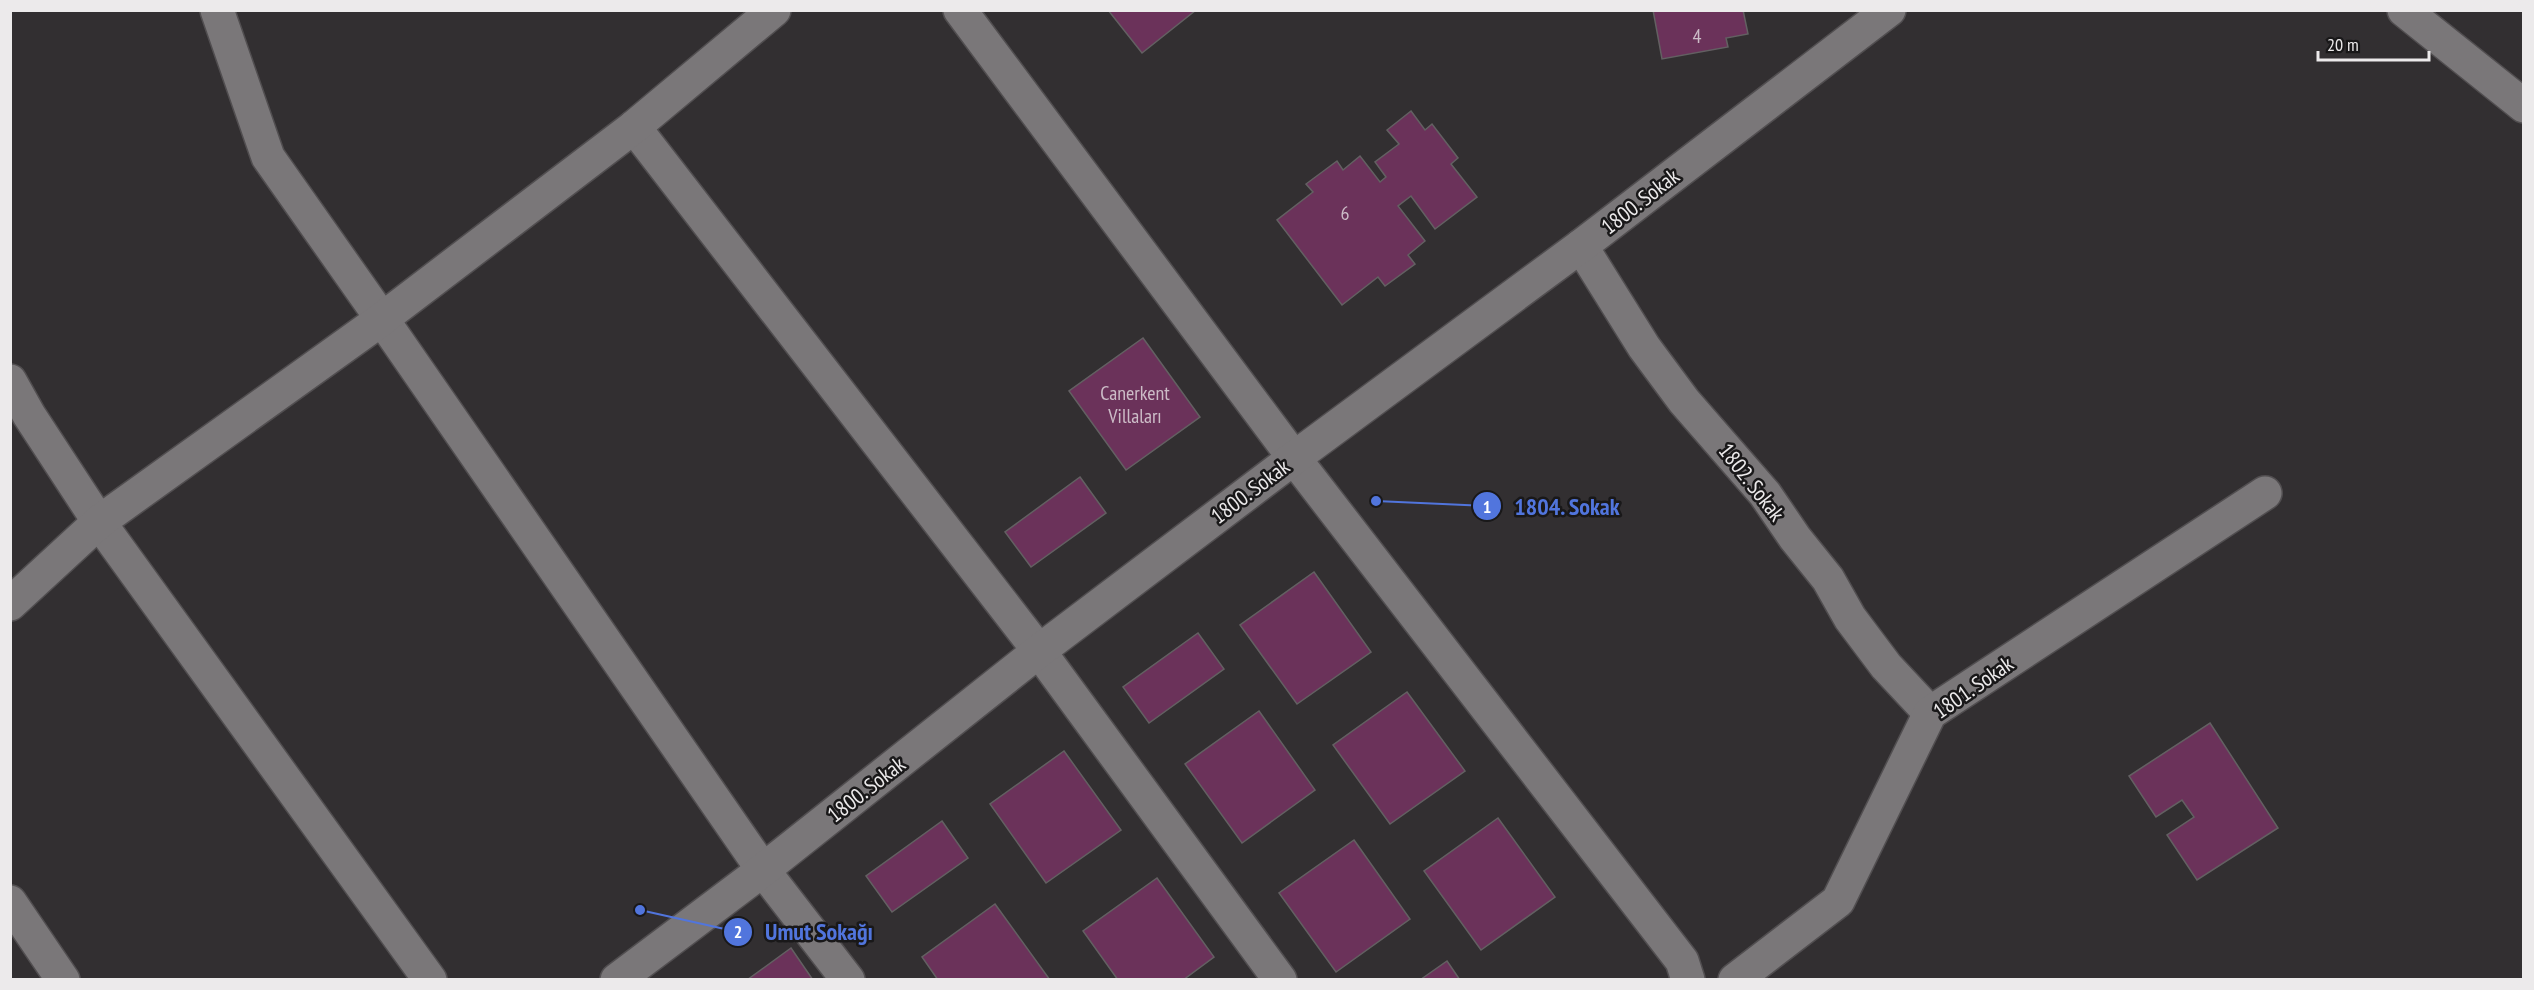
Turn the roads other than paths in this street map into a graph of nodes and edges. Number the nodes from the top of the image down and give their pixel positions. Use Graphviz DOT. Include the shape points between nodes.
graph roads {
  1 [pos="217,10"];
  2 [pos="774,10"];
  3 [pos="960,10"];
  4 [pos="1889,10"];
  5 [pos="2404,10"];
  6 [pos="2523,106"];
  7 [pos="634,127"];
  8 [pos="1581,246"];
  9 [pos="382,319"];
  10 [pos="10,381"];
  11 [pos="1294,458"];
  12 [pos="2265,493"];
  13 [pos="99,522"];
  14 [pos="10,604"];
  15 [pos="1039,651"];
  16 [pos="1930,713"];
  17 [pos="763,870"];
  18 [pos="10,902"];
  19 [pos="63,980"];
  20 [pos="430,980"];
  21 [pos="617,980"];
  22 [pos="848,980"];
  23 [pos="1281,980"];
  24 [pos="1688,980"];
  25 [pos="1735,980"];
  1 -- 9 [label="street" via="268,157"];
  2 -- 7 [label="street"];
  3 -- 11 [label="street"];
  4 -- 8 [label="street, 1800. Sokak"];
  5 -- 6 [label="street"];
  7 -- 9 [label="street"];
  7 -- 15 [label="street"];
  8 -- 11 [label="street, 1800. Sokak"];
  8 -- 16 [label="street, 1802. Sokak" via="1644,347 1765,494 1886,666"];
  9 -- 13 [label="street"];
  9 -- 17 [label="street"];
  10 -- 13 [label="street"];
  11 -- 15 [label="street, 1800. Sokak"];
  11 -- 24 [label="street" via="1682,961"];
  12 -- 16 [label="street, 1801. Sokak"];
  13 -- 14 [label="street"];
  13 -- 20 [label="street"];
  15 -- 17 [label="street, 1800. Sokak"];
  15 -- 23 [label="street"];
  16 -- 25 [label="street, 1801. Sokak" via="1838,901"];
  17 -- 21 [label="street, 1800. Sokak"];
  17 -- 22 [label="street"];
  18 -- 19 [label="street"];
}
